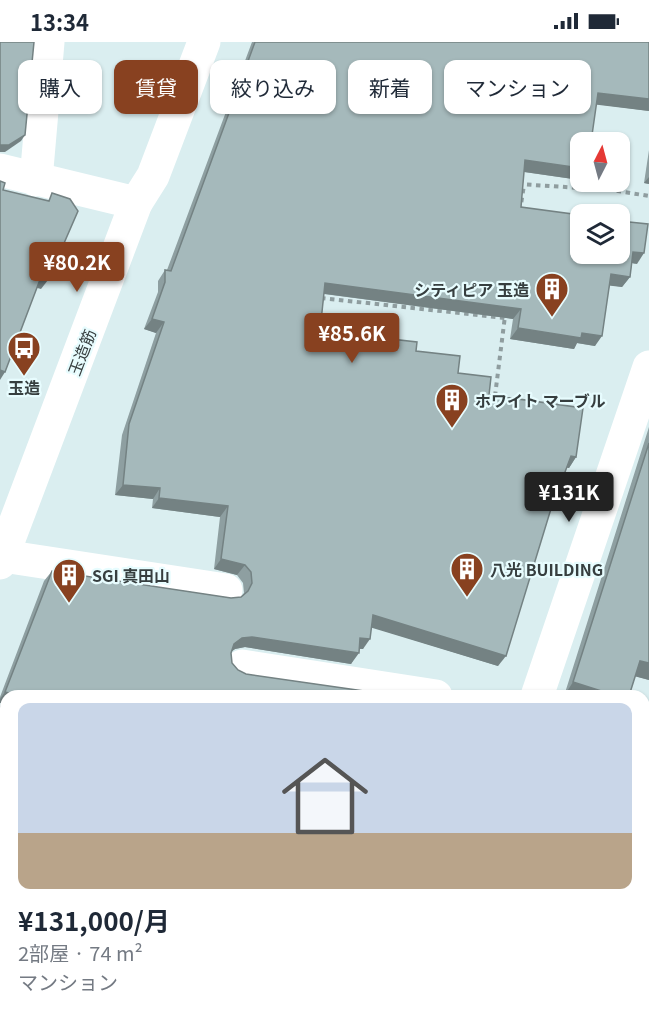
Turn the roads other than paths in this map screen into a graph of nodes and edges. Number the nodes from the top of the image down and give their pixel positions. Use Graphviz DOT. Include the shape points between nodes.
graph roads {
  1 [pos="48,42"];
  2 [pos="204,42"];
  3 [pos="0,170"];
  4 [pos="36,180"];
  5 [pos="136,203"];
  6 [pos="649,367"];
  7 [pos="1,559"];
  8 [pos="226,590"];
  9 [pos="242,666"];
  10 [pos="397,690"];
  11 [pos="539,690"];
  1 -- 4 [label="street"];
  2 -- 5 [label="street, 玉造筋" via="153,176"];
  3 -- 4 [label="street"];
  4 -- 5 [label="street"];
  5 -- 7 [label="street, 玉造筋"];
  6 -- 11 [label="street"];
  7 -- 8 [label="street"];
  9 -- 10 [label="street"];
}
